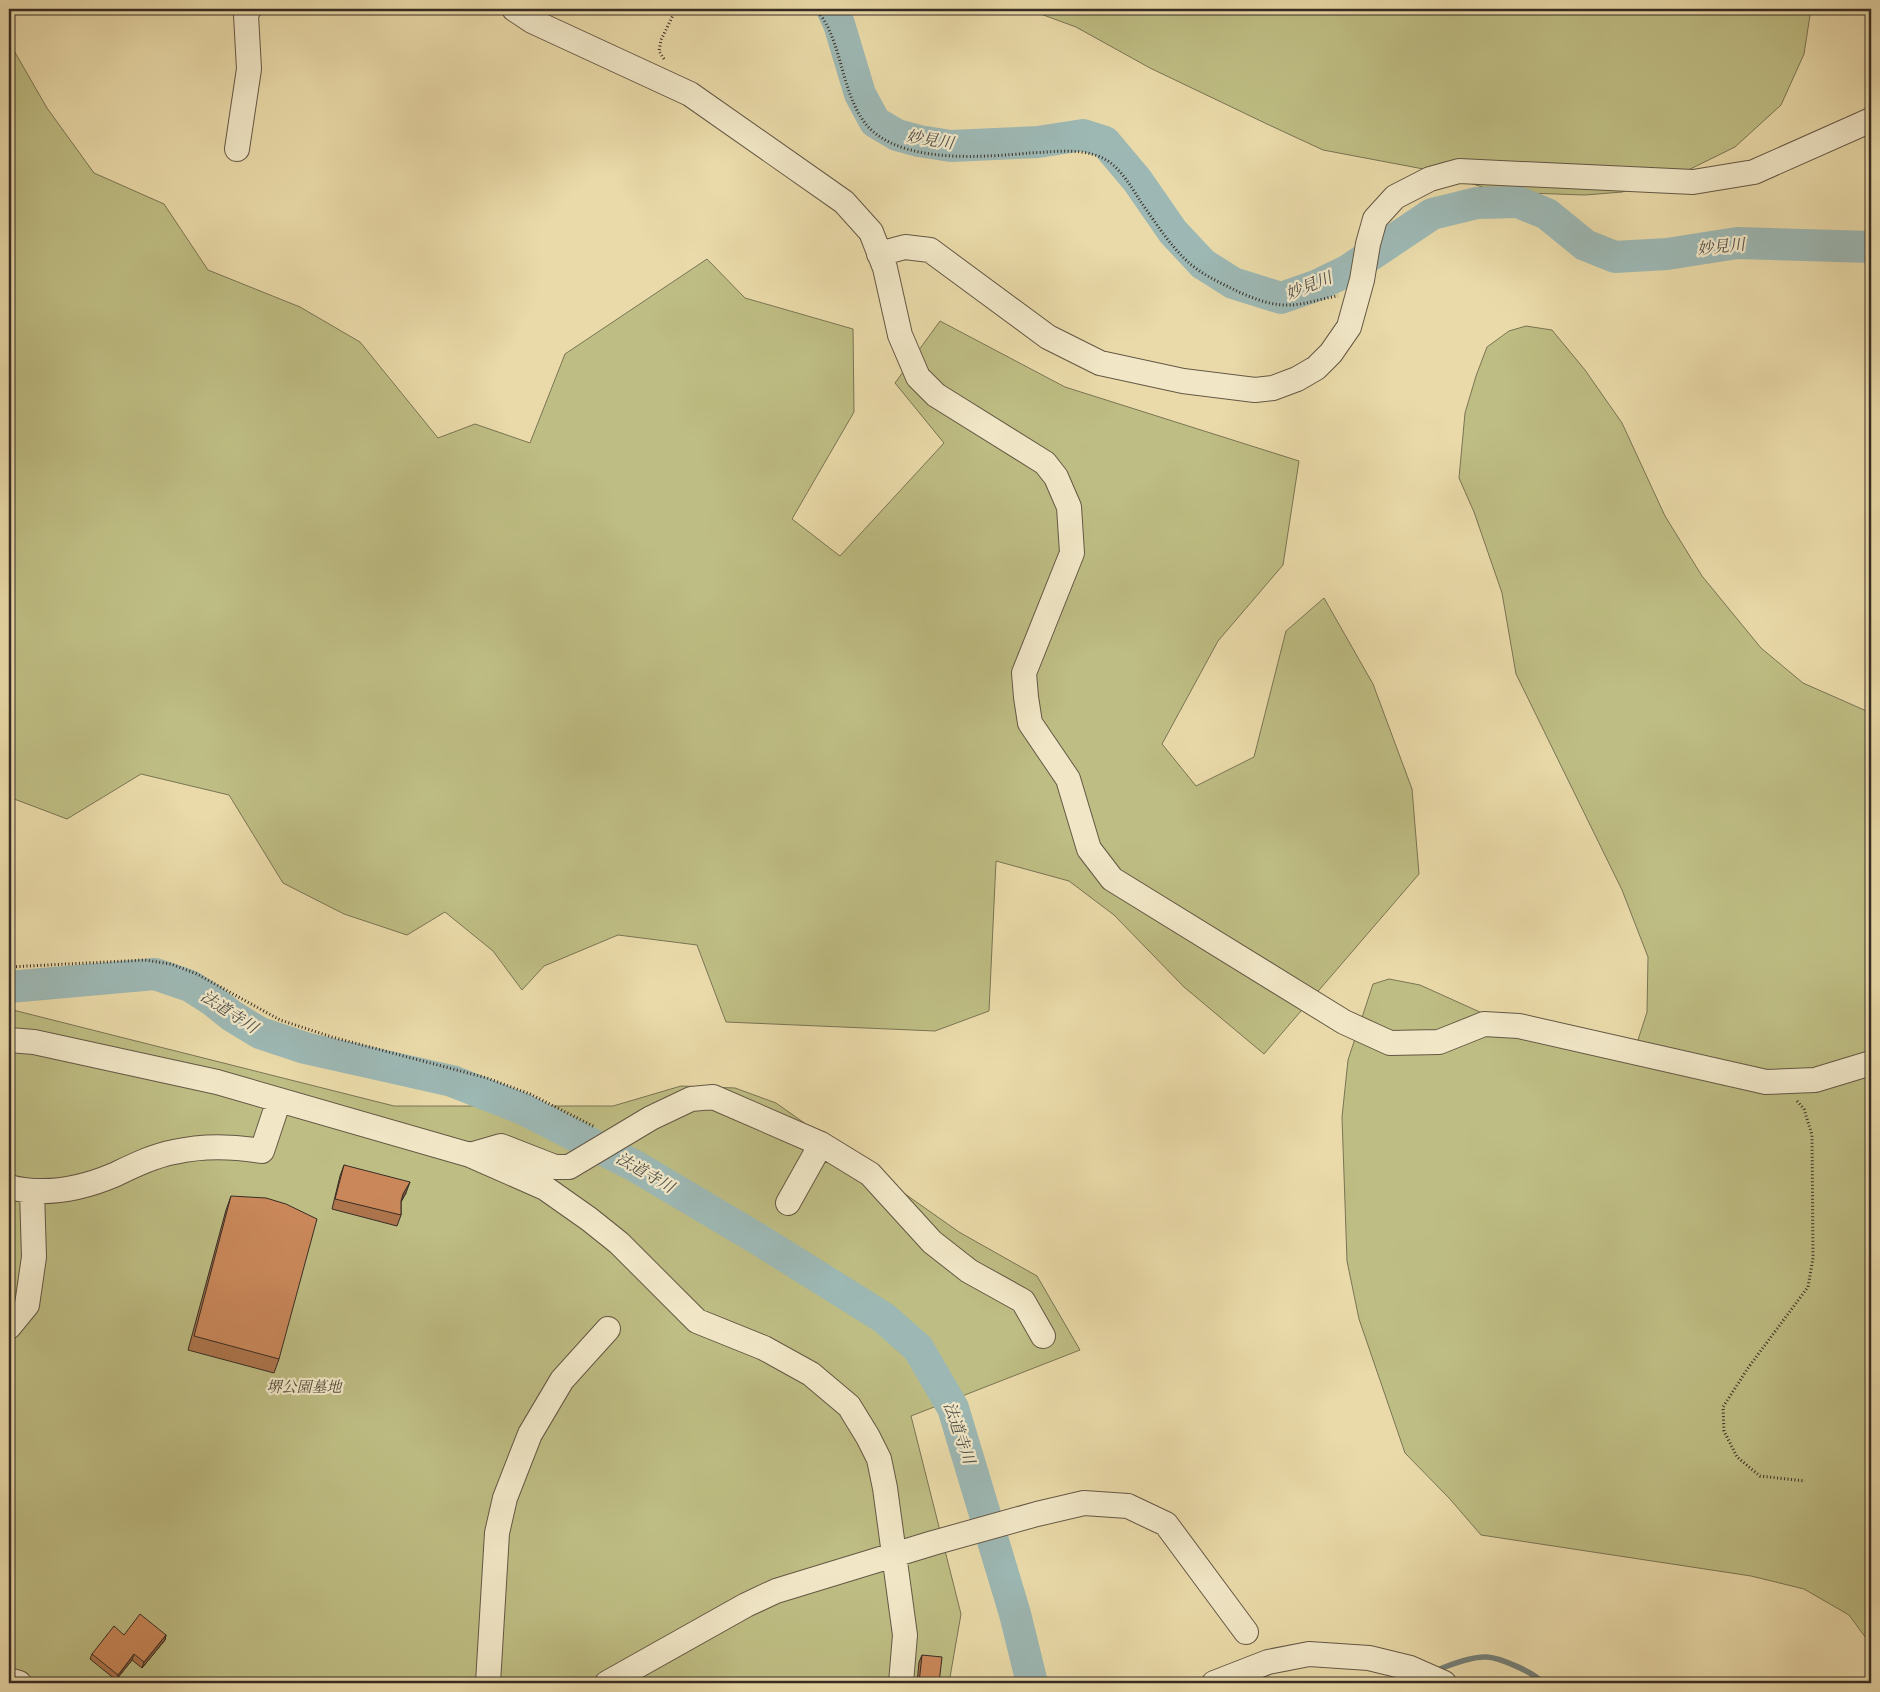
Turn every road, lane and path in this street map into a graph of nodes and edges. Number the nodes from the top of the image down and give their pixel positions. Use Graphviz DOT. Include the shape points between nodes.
graph roads {
  1 [pos="249,9"];
  2 [pos="514,9"];
  3 [pos="676,9"];
  4 [pos="817,9"];
  5 [pos="665,62"];
  6 [pos="1871,120"];
  7 [pos="237,149"];
  8 [pos="879,254"];
  9 [pos="1360,286"];
  10 [pos="9,967"];
  11 [pos="9,1040"];
  12 [pos="1871,1063"];
  13 [pos="1780,1081"];
  14 [pos="278,1100"];
  15 [pos="614,1139"];
  16 [pos="821,1144"];
  17 [pos="470,1155"];
  18 [pos="9,1187"];
  19 [pos="32,1191"];
  20 [pos="788,1203"];
  21 [pos="9,1327"];
  22 [pos="608,1329"];
  23 [pos="1043,1336"];
  24 [pos="1805,1481"];
  25 [pos="893,1556"];
  26 [pos="1246,1632"];
  27 [pos="9,1680"];
  28 [pos="19,1683"];
  29 [pos="488,1683"];
  30 [pos="607,1683"];
  31 [pos="901,1683"];
  32 [pos="1214,1683"];
  33 [pos="1444,1683"];
  1 -- 7 [label="street" via="246,15 249,69"];
  2 -- 8 [label="street" via="532,21 690,94 844,202 871,232"];
  3 -- 5 [label="path" via="661,40 659,52"];
  4 -- 9 [label="path" via="830,31 857,111 877,135 919,152 944,155 1003,156 1082,151 1100,156 1115,166 1169,242 1188,262 1214,280 1257,300 1281,305 1317,299"];
  6 -- 9 [label="street" via="1754,172 1693,182 1459,171 1430,179 1394,197 1375,219"];
  8 -- 9 [label="street" via="905,247 930,250 1048,337 1100,363 1183,381 1255,390 1273,388 1316,368 1349,328"];
  8 -- 13 [label="street" via="900,335 918,377 936,395 1045,463 1056,477 1068,507 1072,553 1024,673 1026,697 1030,723 1068,779 1089,849 1112,879 1344,1022 1390,1042 1439,1042 1484,1024 1519,1026 1766,1082"];
  10 -- 15 [label="path" via="145,960 171,964 197,974 280,1020 487,1078 530,1094"];
  11 -- 14 [label="street" via="34,1042 217,1082"];
  12 -- 13 [label="street" via="1815,1080"];
  13 -- 24 [label="path" via="1804,1109 1812,1134 1813,1258 1808,1287 1723,1407 1724,1431 1737,1457 1760,1476"];
  14 -- 17 [label="street"];
  14 -- 19 [label="street" via="262,1151 223,1146 173,1152 90,1183 63,1190"];
  15 -- 16 [label="street" via="691,1099 713,1097"];
  15 -- 17 [label="street" via="569,1167 555,1167 501,1146"];
  16 -- 20 [label="street"];
  16 -- 23 [label="street" via="870,1174 932,1242 968,1271 1023,1301"];
  17 -- 25 [label="street" via="545,1188 619,1243 697,1321 772,1352 811,1374 850,1406 878,1459"];
  18 -- 19 [label="street"];
  19 -- 21 [label="street" via="34,1256 27,1305"];
  22 -- 29 [label="street" via="562,1380 530,1434 505,1498 497,1533"];
  25 -- 26 [label="street" via="1084,1503 1128,1506 1166,1524"];
  25 -- 30 [label="street" via="776,1591 746,1604"];
  25 -- 31 [label="street" via="905,1635"];
  27 -- 28 [label="street"];
  32 -- 33 [label="street" via="1268,1662 1309,1654 1370,1658 1410,1668"];
}
